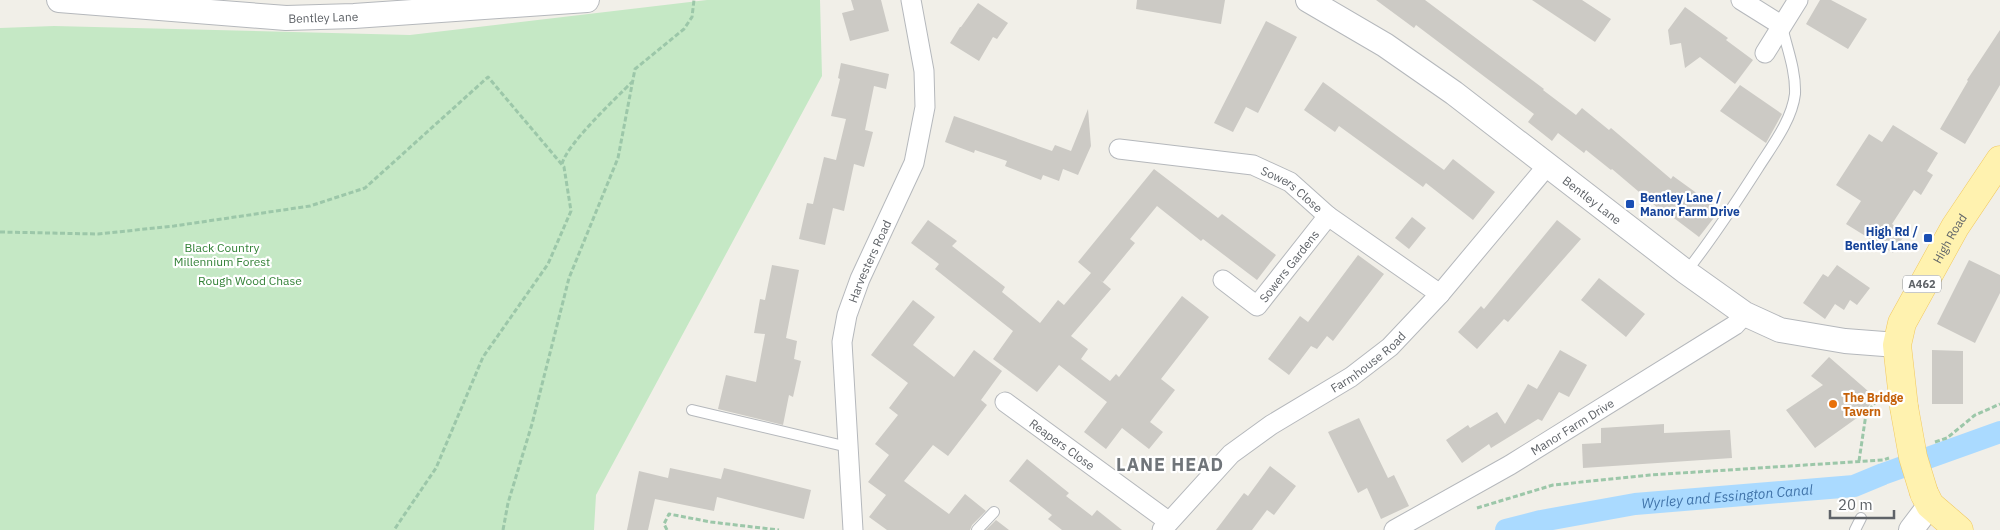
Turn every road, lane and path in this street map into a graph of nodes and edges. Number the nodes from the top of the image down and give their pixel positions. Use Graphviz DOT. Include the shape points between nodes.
graph roads {
  1 [pos="59,0"];
  2 [pos="586,0"];
  3 [pos="694,0"];
  4 [pos="911,0"];
  5 [pos="1308,0"];
  6 [pos="1742,0"];
  7 [pos="1798,0"];
  8 [pos="1781,25"];
  9 [pos="1765,54"];
  10 [pos="632,81"];
  11 [pos="1119,149"];
  12 [pos="2000,160"];
  13 [pos="562,165"];
  14 [pos="1547,166"];
  15 [pos="1328,216"];
  16 [pos="0,232"];
  17 [pos="1686,272"];
  18 [pos="1223,280"];
  19 [pos="1440,294"];
  20 [pos="1745,314"];
  21 [pos="1897,345"];
  22 [pos="1903,399"];
  23 [pos="1005,402"];
  24 [pos="2000,404"];
  25 [pos="692,410"];
  26 [pos="1928,444"];
  27 [pos="848,447"];
  28 [pos="1892,457"];
  29 [pos="1859,461"];
  30 [pos="1927,499"];
  31 [pos="1472,510"];
  32 [pos="994,512"];
  33 [pos="1861,518"];
  34 [pos="1165,525"];
  35 [pos="394,530"];
  36 [pos="504,530"];
  37 [pos="667,530"];
  38 [pos="779,530"];
  39 [pos="853,530"];
  40 [pos="977,530"];
  41 [pos="1394,530"];
  42 [pos="1855,530"];
  43 [pos="1911,530"];
  44 [pos="1959,530"];
  1 -- 2 [label="street, Bentley Lane" via="286,18"];
  3 -- 10 [label="path" via="692,17 684,29 635,69"];
  4 -- 27 [label="street, Harvesters Road" via="924,71 924,107 914,162 847,314 842,342"];
  5 -- 14 [label="street, Bentley Lane" via="1416,66"];
  6 -- 8 [label="street"];
  7 -- 8 [label="street"];
  8 -- 9 [label="street"];
  8 -- 17 [label="lane" via="1794,73 1795,93 1788,117 1718,230"];
  10 -- 13 [label="path" via="576,141 564,156"];
  10 -- 36 [label="path" via="618,158 569,278 508,503"];
  11 -- 15 [label="street, Sowers Close" via="1253,165 1290,182"];
  12 -- 21 [label="main road, High Road / A462" via="1956,227 1913,302 1902,322"];
  13 -- 16 [label="path" via="488,77 365,188 310,206 98,234"];
  13 -- 35 [label="path" via="571,212 548,264 484,357 436,468"];
  14 -- 17 [label="street, Bentley Lane"];
  14 -- 19 [label="street, Farmhouse Road"];
  15 -- 18 [label="street, Sowers Gardens" via="1257,306"];
  15 -- 19 [label="street, Sowers Close"];
  17 -- 20 [label="street, Bentley Lane"];
  19 -- 34 [label="street, Farmhouse Road" via="1390,347 1351,377 1230,454"];
  20 -- 21 [label="street, Bentley Lane" via="1780,330 1845,341"];
  20 -- 41 [label="street, Manor Farm Drive" via="1735,325 1510,465"];
  21 -- 22 [label="main road, High Road / A462"];
  22 -- 29 [label="path" via="1882,393 1866,414"];
  22 -- 30 [label="main road, A462, bridge" via="1913,457"];
  23 -- 34 [label="street, Reapers Close"];
  24 -- 26 [label="path" via="1975,415 1946,438"];
  25 -- 27 [label="lane"];
  27 -- 39 [label="street, Harvesters Road"];
  28 -- 29 [label="path"];
  29 -- 31 [label="path" via="1552,485"];
  30 -- 43 [label="street"];
  30 -- 44 [label="main road"];
  32 -- 40 [label="lane"];
  33 -- 42 [label="lane"];
  37 -- 38 [label="path" via="664,524 669,514"];
}
